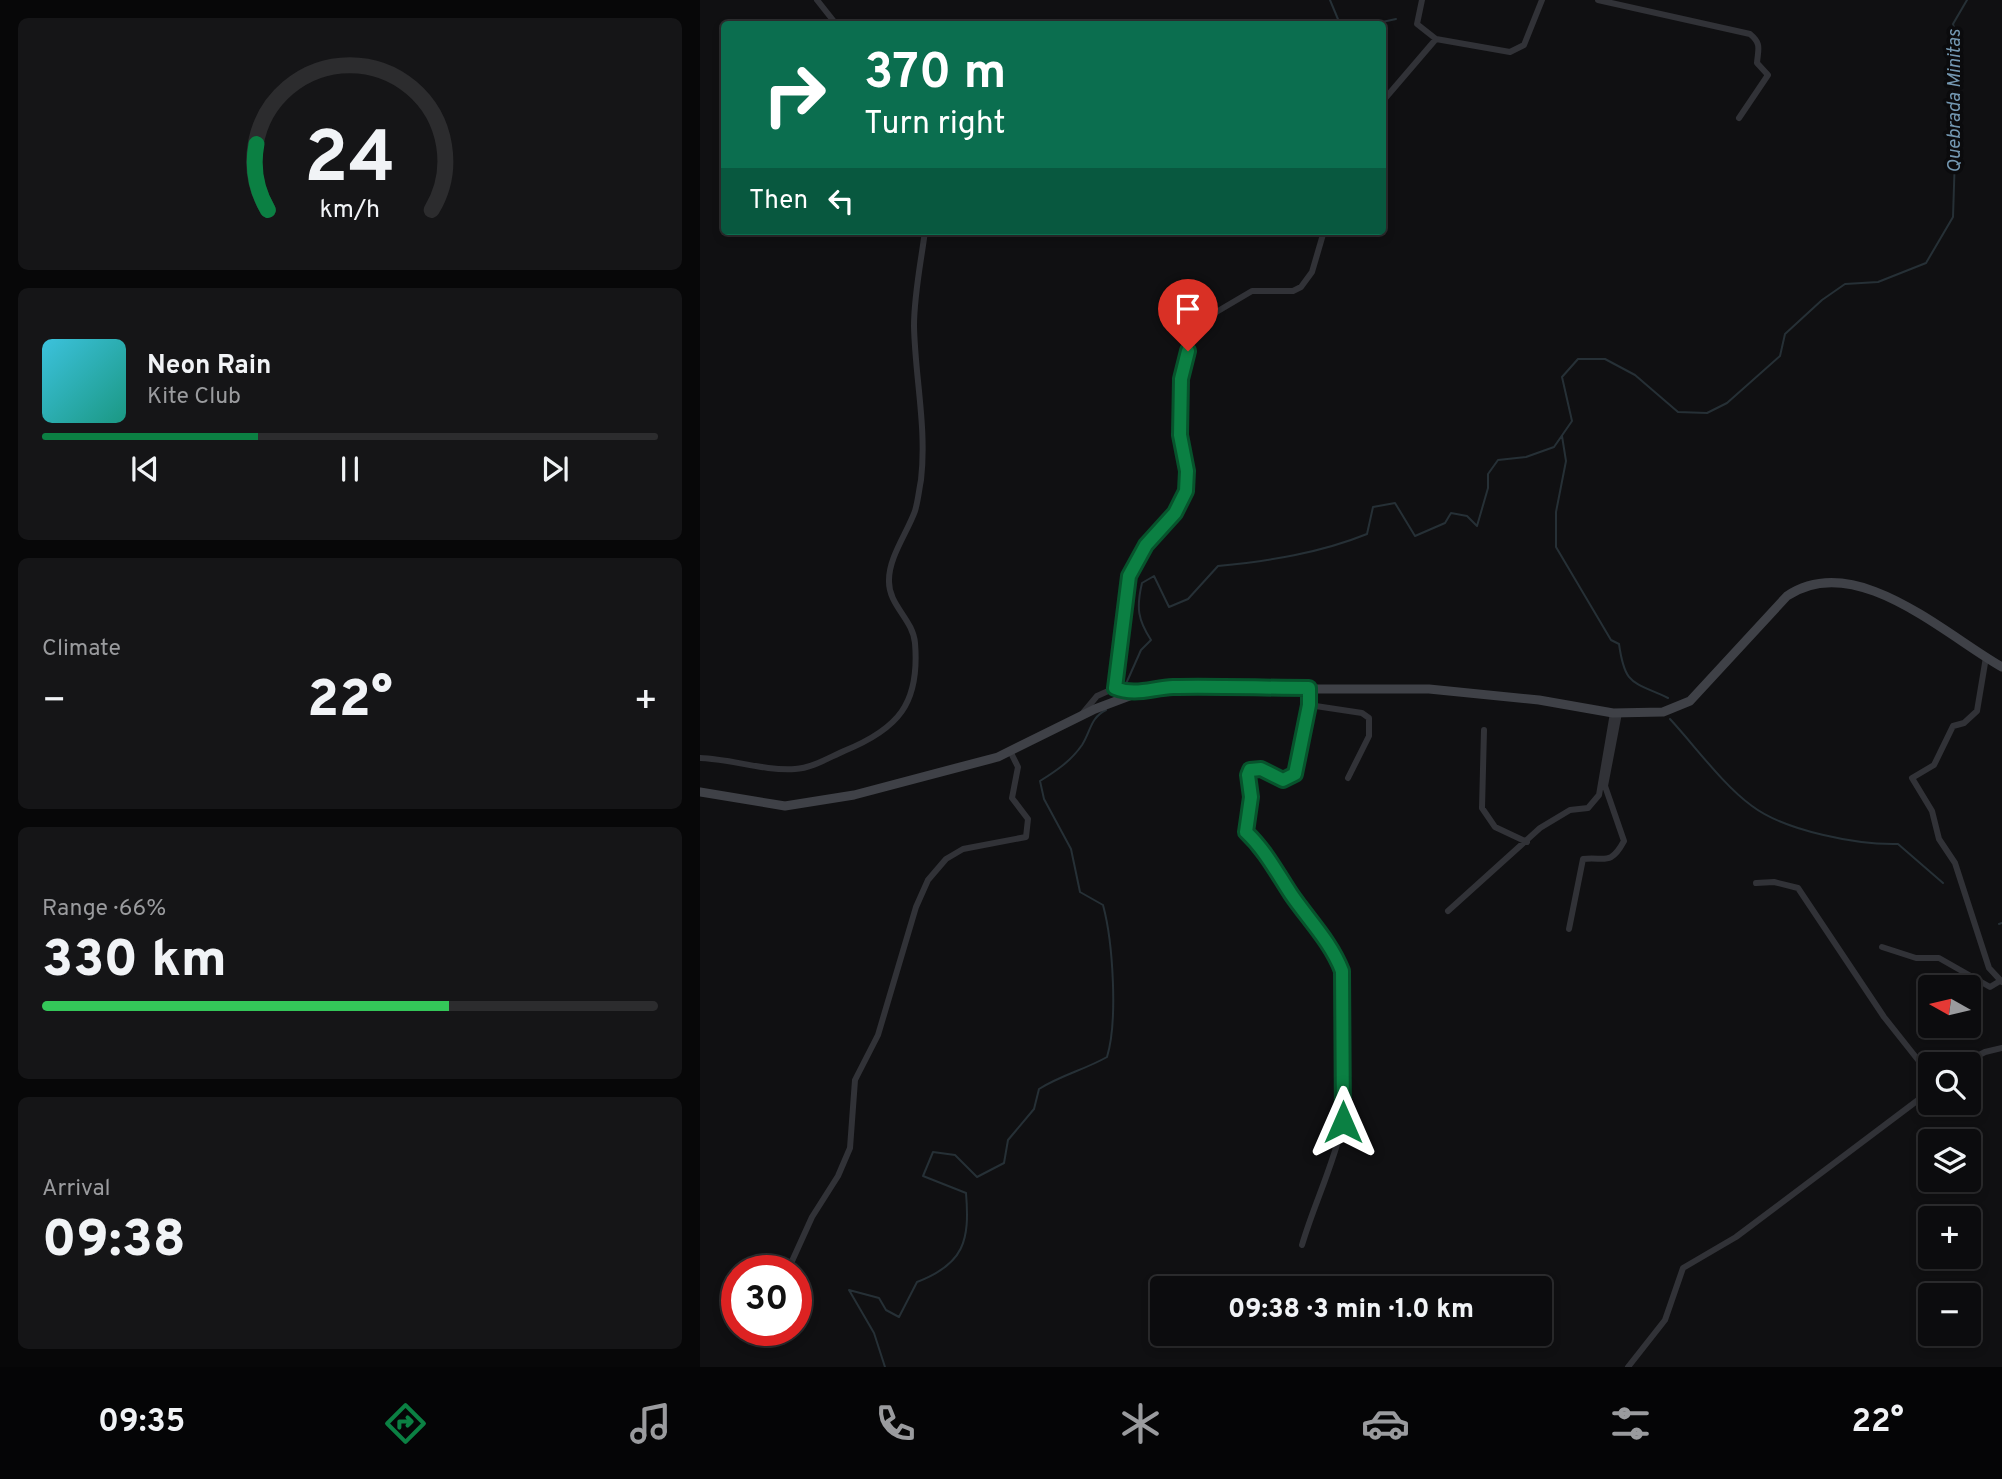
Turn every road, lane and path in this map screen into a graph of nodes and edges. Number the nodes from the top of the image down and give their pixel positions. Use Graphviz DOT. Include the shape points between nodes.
graph roads {
  1 [pos="817,0"];
  2 [pos="1422,0"];
  3 [pos="1542,0"];
  4 [pos="1598,0"];
  5 [pos="834,21"];
  6 [pos="1436,39"];
  7 [pos="1386,97"];
  8 [pos="1739,118"];
  9 [pos="925,235"];
  10 [pos="1323,235"];
  11 [pos="1986,657"];
  12 [pos="2002,667"];
  13 [pos="1309,688"];
  14 [pos="1123,692"];
  15 [pos="1309,705"];
  16 [pos="1616,713"];
  17 [pos="1082,715"];
  18 [pos="1484,730"];
  19 [pos="1010,751"];
  20 [pos="700,758"];
  21 [pos="1348,778"];
  22 [pos="700,792"];
  23 [pos="1527,842"];
  24 [pos="1756,883"];
  25 [pos="1448,911"];
  26 [pos="1569,929"];
  27 [pos="1882,947"];
  28 [pos="2001,982"];
  29 [pos="2002,1048"];
  30 [pos="1981,1054"];
  31 [pos="1918,1060"];
  32 [pos="1918,1100"];
  33 [pos="1302,1245"];
  34 [pos="795,1255"];
  35 [pos="1628,1367"];
  1 -- 5 [label="street"];
  2 -- 6 [label="street" via="1417,24"];
  3 -- 6 [label="street" via="1524,45 1516,52"];
  4 -- 8 [label="street" via="1756,39 1760,46 1757,63 1768,75"];
  6 -- 7 [label="street"];
  9 -- 20 [label="street" via="914,325 923,442 921,478 916,507 891,566 889,582 892,598 912,629 915,643 911,697 901,717 886,731 820,763 776,769"];
  10 -- 14 [label="street" via="1312,272 1301,287 1252,291 1196,324 1181,379 1180,442 1186,491 1129,576"];
  11 -- 12 [label="main road"];
  11 -- 16 [label="main road" via="1929,618 1865,589 1840,581 1816,583 1800,587 1769,612 1690,701 1663,712"];
  11 -- 28 [label="street" via="1977,711 1953,726 1934,765 1912,778 1955,863 1980,948"];
  13 -- 14 [label="main road" via="1174,687"];
  13 -- 15 [label="street"];
  13 -- 16 [label="main road" via="1453,691"];
  14 -- 17 [label="main road"];
  14 -- 17 [label="street" via="1097,696"];
  15 -- 21 [label="street" via="1369,718 1368,736"];
  15 -- 33 [label="street" via="1295,774 1283,780 1261,769 1250,770 1246,832 1264,850 1337,956 1342,971 1343,1122"];
  16 -- 23 [label="street" via="1599,795 1588,808 1552,819"];
  16 -- 26 [label="street" via="1605,786 1624,841 1607,860 1583,859"];
  17 -- 19 [label="main road"];
  18 -- 23 [label="street" via="1482,808 1495,827"];
  19 -- 22 [label="main road" via="976,765 802,805"];
  19 -- 34 [label="street" via="1018,767 1012,799 1028,819 1026,837 963,849 946,859 928,880 878,1034 855,1080 850,1148"];
  23 -- 25 [label="street"];
  24 -- 31 [label="street" via="1798,888"];
  27 -- 28 [label="street" via="1916,958 1939,958 1990,987"];
  29 -- 30 [label="street"];
  32 -- 35 [label="street" via="1715,1252 1683,1268 1665,1321"];
}
